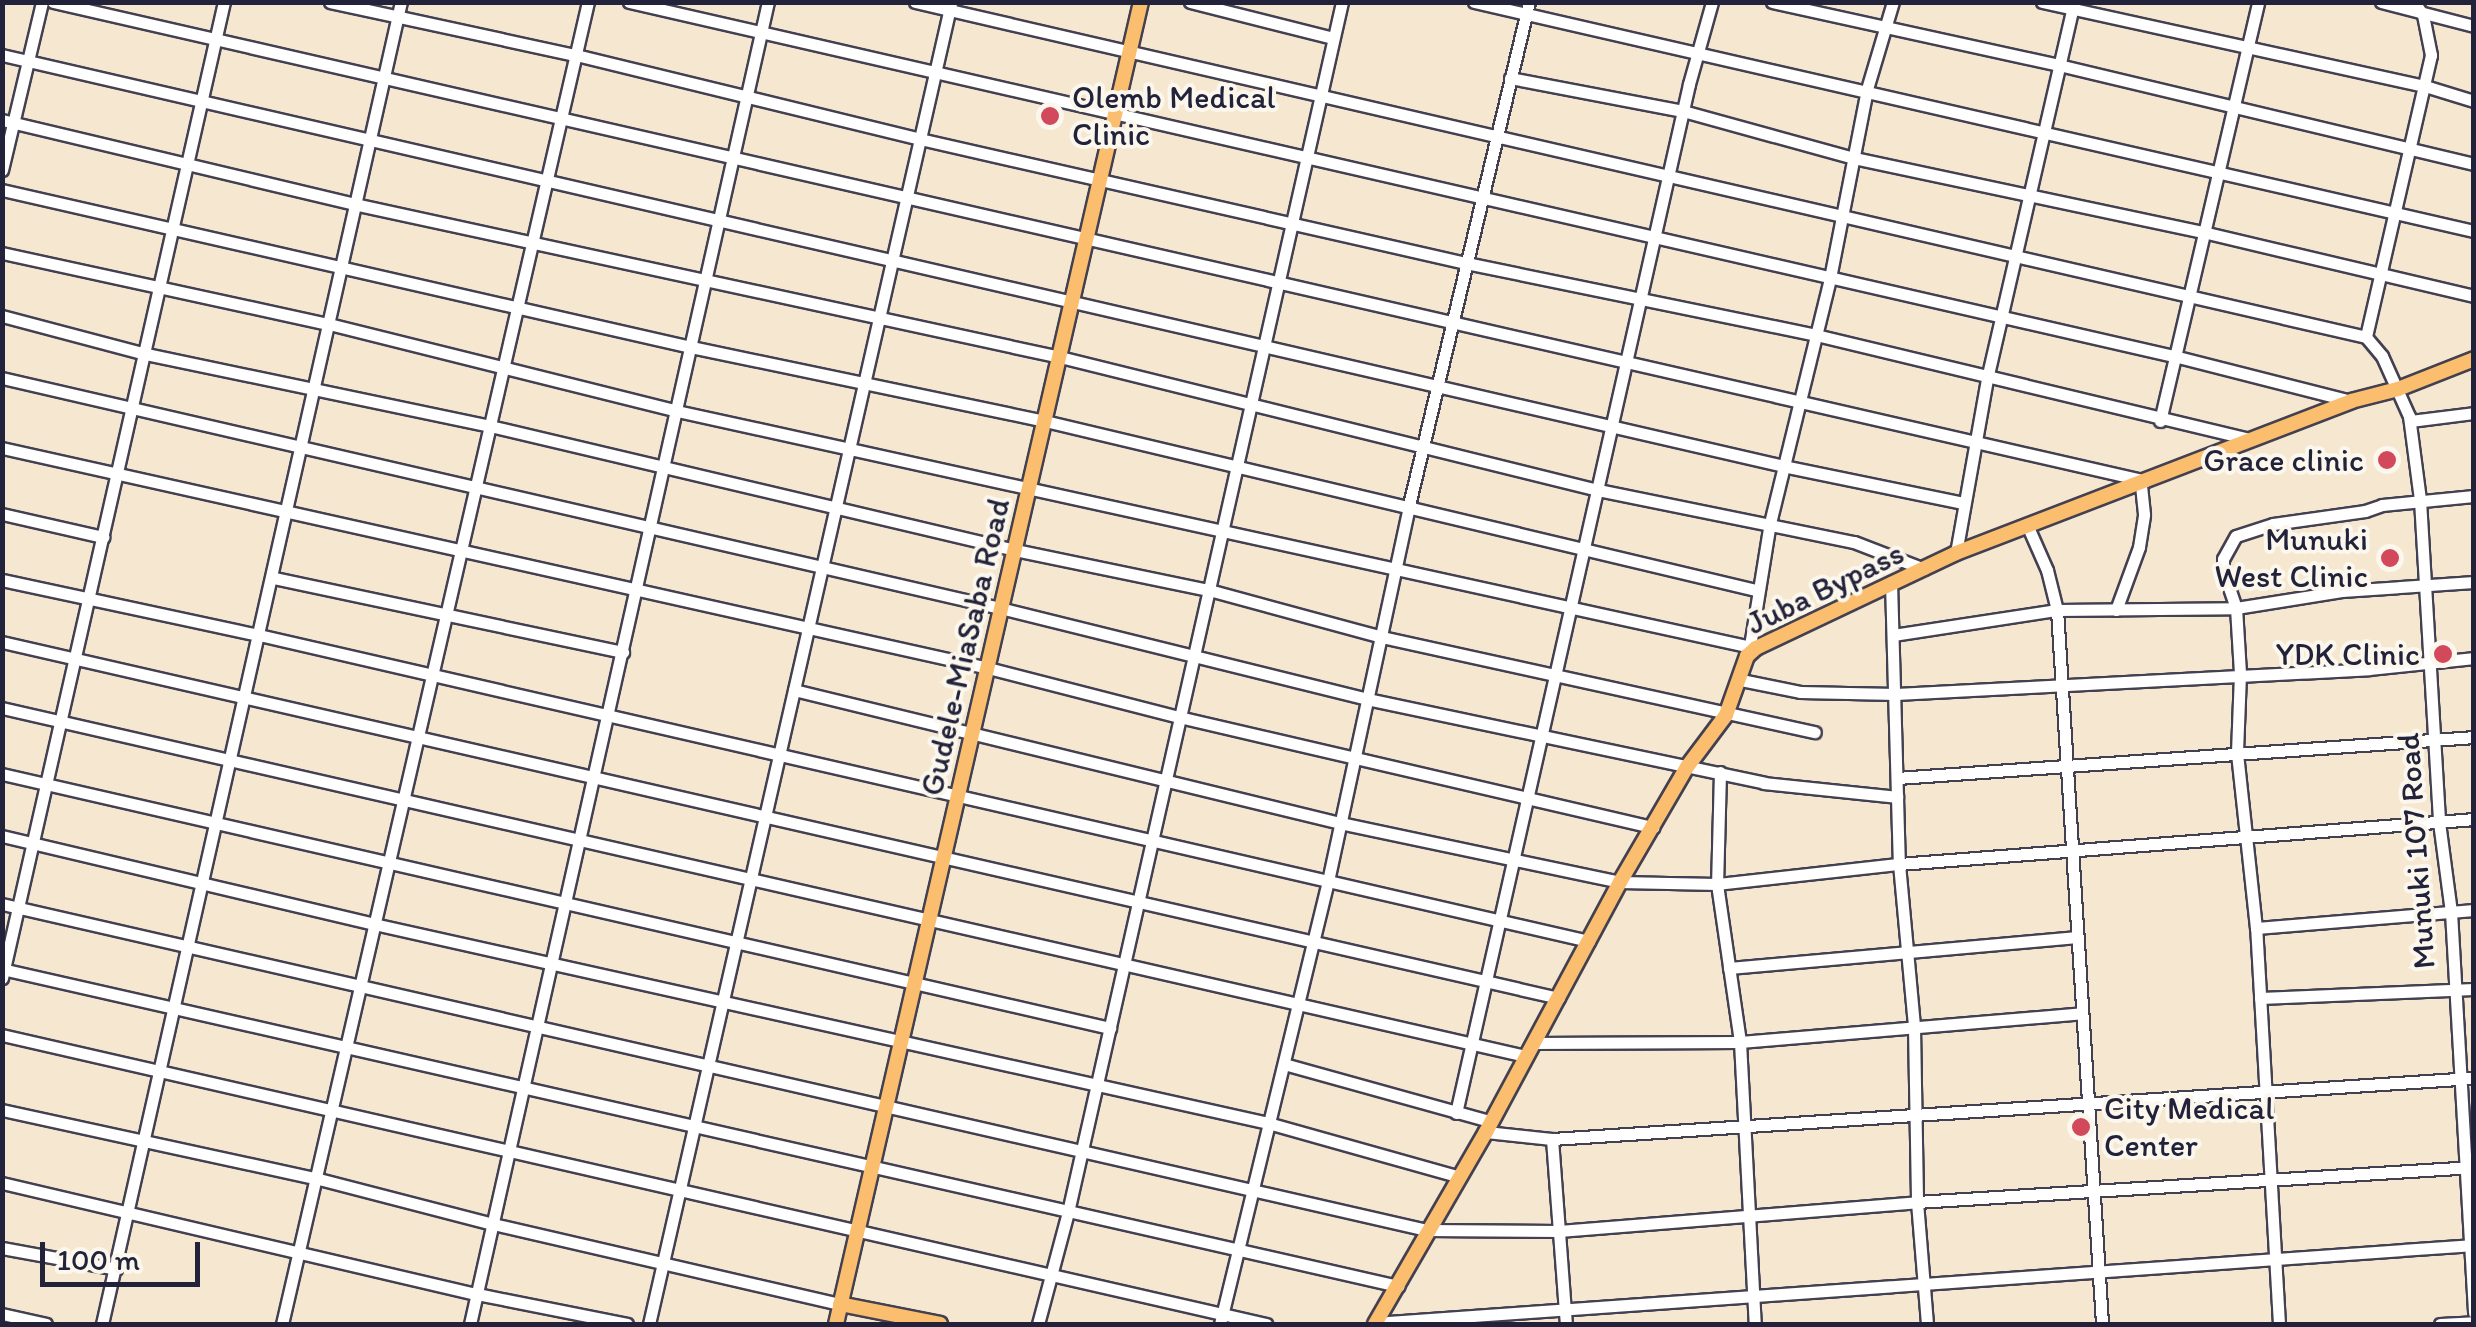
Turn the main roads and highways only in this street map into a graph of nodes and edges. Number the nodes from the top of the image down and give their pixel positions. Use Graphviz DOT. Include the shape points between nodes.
graph roads {
  1 [pos="1141,2"];
  2 [pos="2474,359"];
  3 [pos="840,1304"];
  4 [pos="836,1324"];
  5 [pos="940,1324"];
  6 [pos="1384,1324"];
  1 -- 3 [label="main road, Gudele-MiaSaba Road"];
  2 -- 6 [label="main road, Juba Bypass" via="1956,554 1749,652 1726,715 1687,767 1620,882 1426,1230"];
  3 -- 4 [label="main road"];
  3 -- 5 [label="main road"];
}
